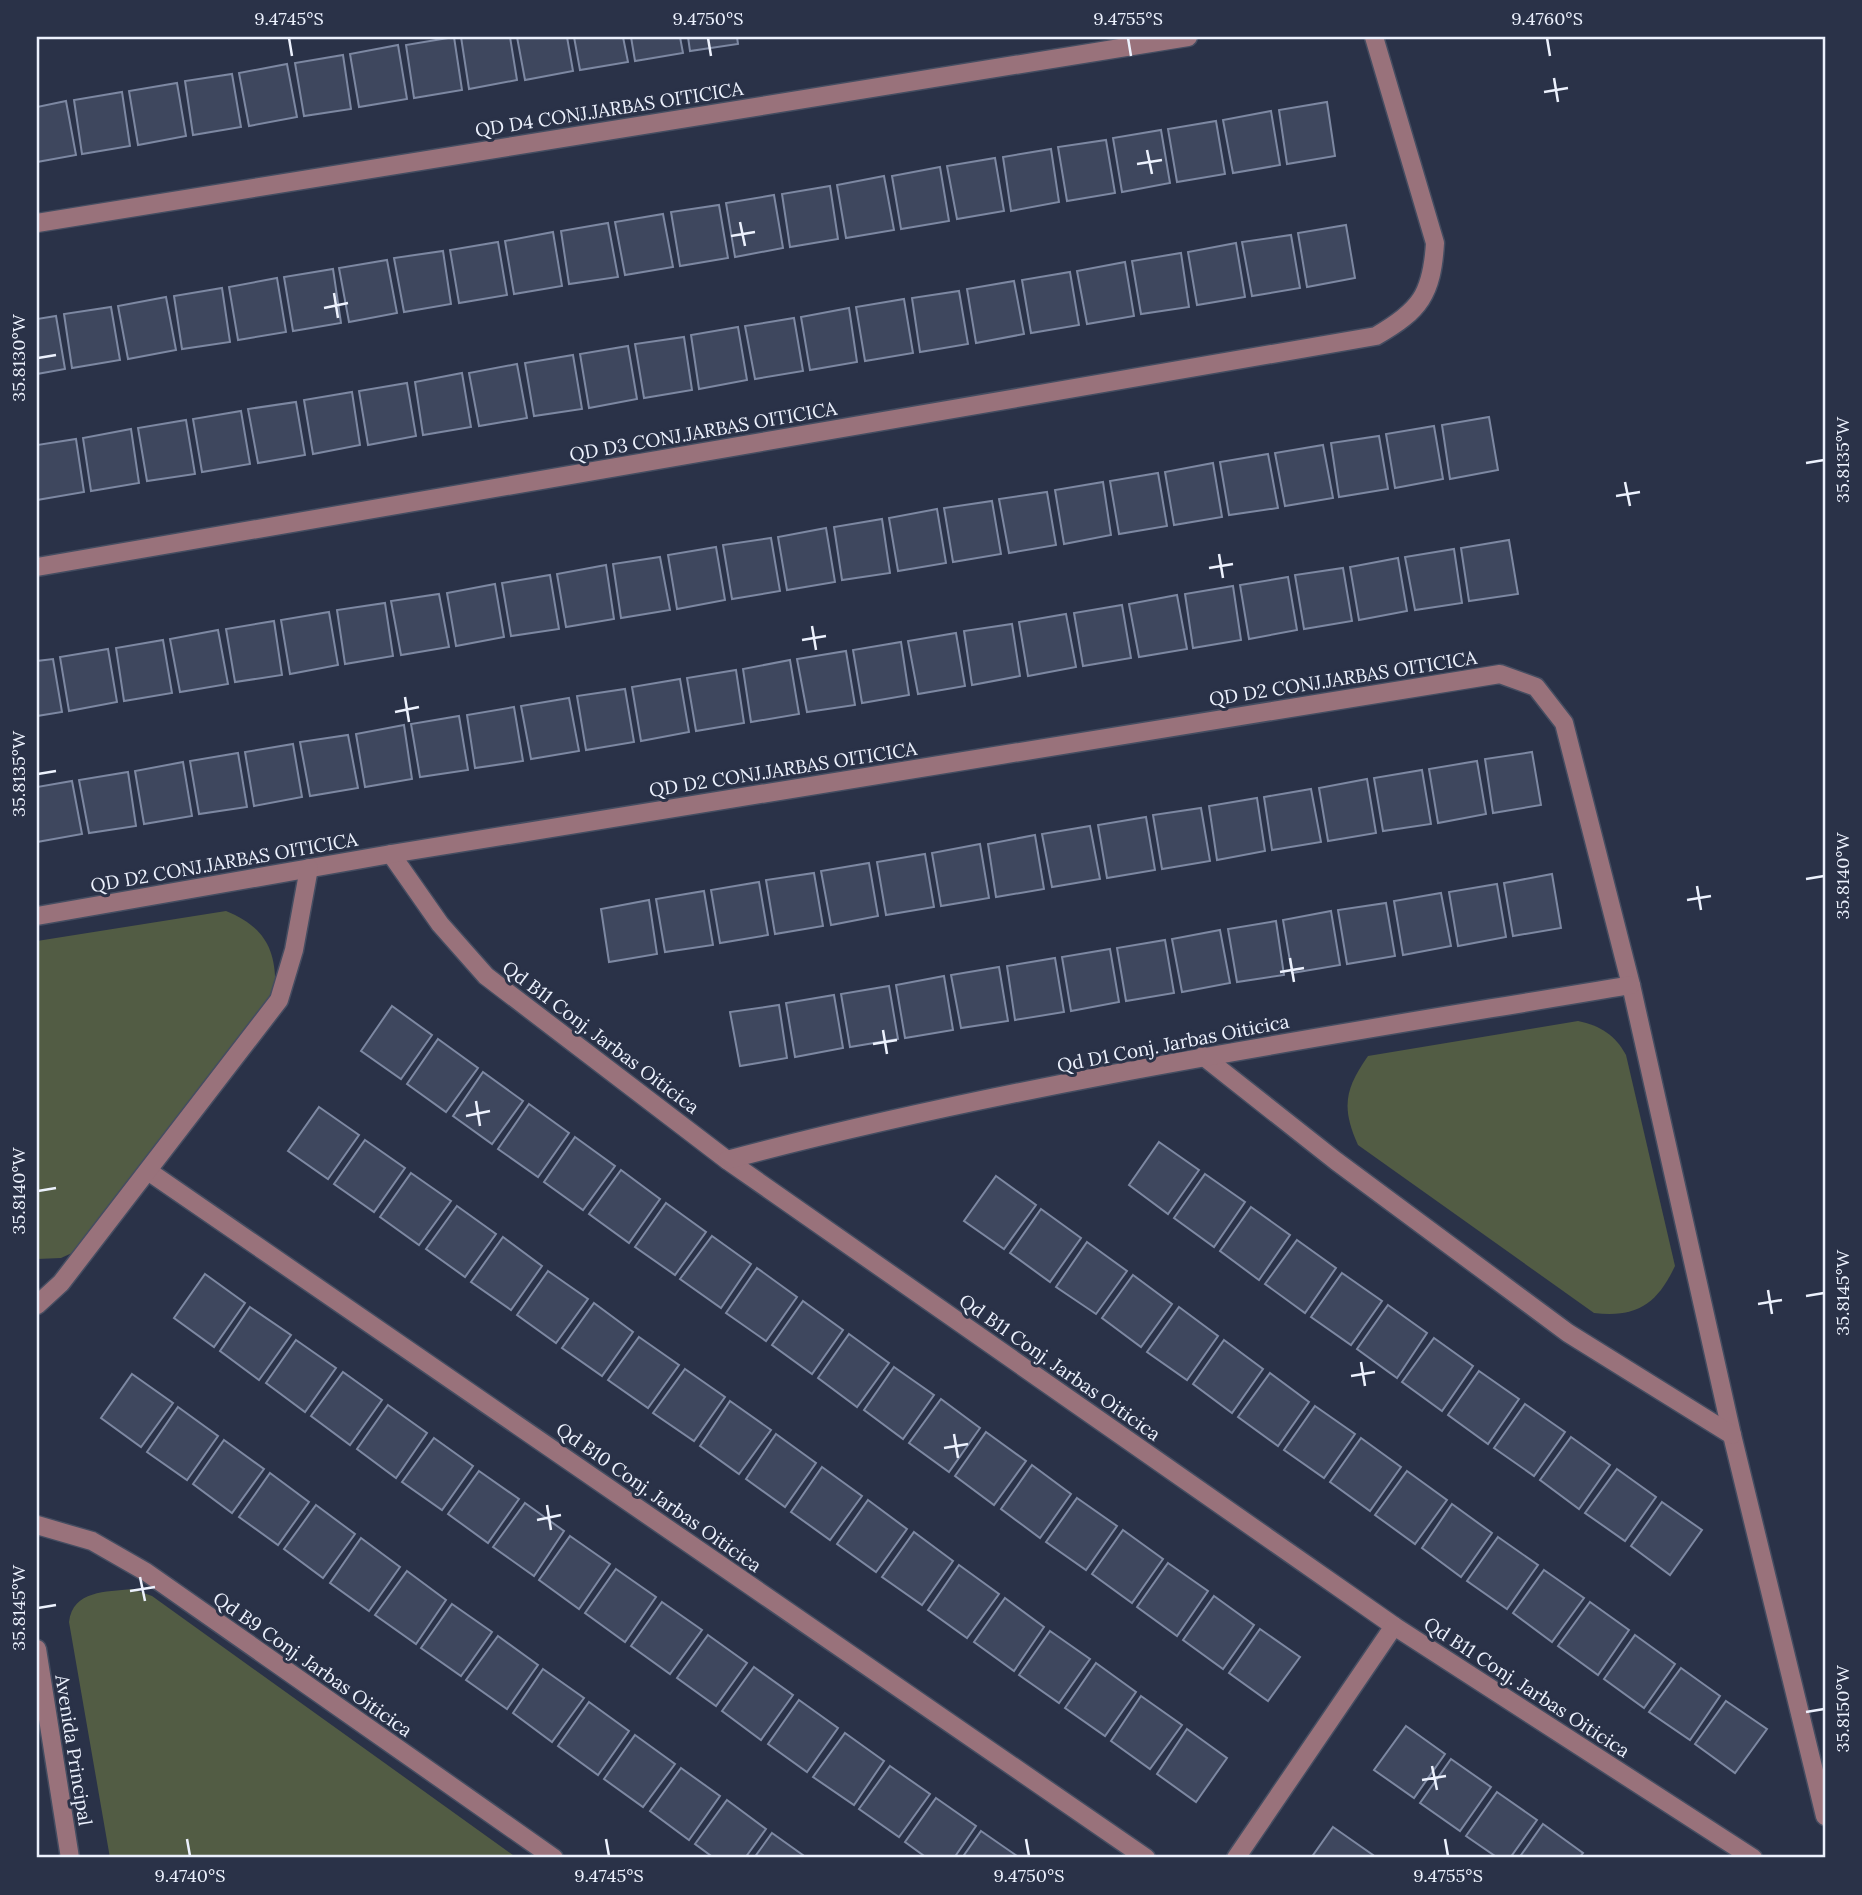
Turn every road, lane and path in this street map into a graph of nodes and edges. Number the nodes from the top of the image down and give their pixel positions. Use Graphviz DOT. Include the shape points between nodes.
graph roads {
  1 [pos="1188,37"];
  2 [pos="1374,37"];
  3 [pos="37,223"];
  4 [pos="37,567"];
  5 [pos="391,854"];
  6 [pos="309,868"];
  7 [pos="37,916"];
  8 [pos="1631,985"];
  9 [pos="1203,1056"];
  10 [pos="727,1160"];
  11 [pos="148,1171"];
  12 [pos="37,1305"];
  13 [pos="1732,1435"];
  14 [pos="37,1525"];
  15 [pos="1394,1626"];
  16 [pos="37,1649"];
  17 [pos="1825,1816"];
  18 [pos="70,1858"];
  19 [pos="554,1858"];
  20 [pos="1146,1858"];
  21 [pos="1236,1858"];
  22 [pos="1753,1858"];
  1 -- 3 [label="street, QD D4 CONJ.JARBAS OITICICA"];
  2 -- 4 [label="street, QD D3 CONJ.JARBAS OITICICA" via="1435,243 1433,273 1421,300 1402,322 1376,336"];
  5 -- 6 [label="street, QD D2 CONJ.JARBAS OITICICA"];
  5 -- 8 [label="street, QD D2 CONJ.JARBAS OITICICA" via="1500,674 1536,687 1564,723"];
  5 -- 10 [label="street, Qd B11 Conj. Jarbas Oiticica" via="440,925 486,975"];
  6 -- 7 [label="street, QD D2 CONJ.JARBAS OITICICA"];
  6 -- 11 [label="street" via="294,950 279,1000"];
  8 -- 9 [label="street, Qd D1 Conj. Jarbas Oiticica"];
  8 -- 13 [label="street"];
  9 -- 10 [label="street, Qd D1 Conj. Jarbas Oiticica" via="847,1128"];
  9 -- 13 [label="street" via="1568,1333"];
  10 -- 15 [label="street, Qd B11 Conj. Jarbas Oiticica"];
  11 -- 12 [label="street" via="61,1283"];
  11 -- 20 [label="street, Qd B10 Conj. Jarbas Oiticica"];
  13 -- 17 [label="street"];
  14 -- 19 [label="street, Qd B9 Conj. Jarbas Oiticica" via="92,1541 146,1572"];
  15 -- 21 [label="street"];
  15 -- 22 [label="street, Qd B11 Conj. Jarbas Oiticica"];
  16 -- 18 [label="street, Avenida Principal"];
}
